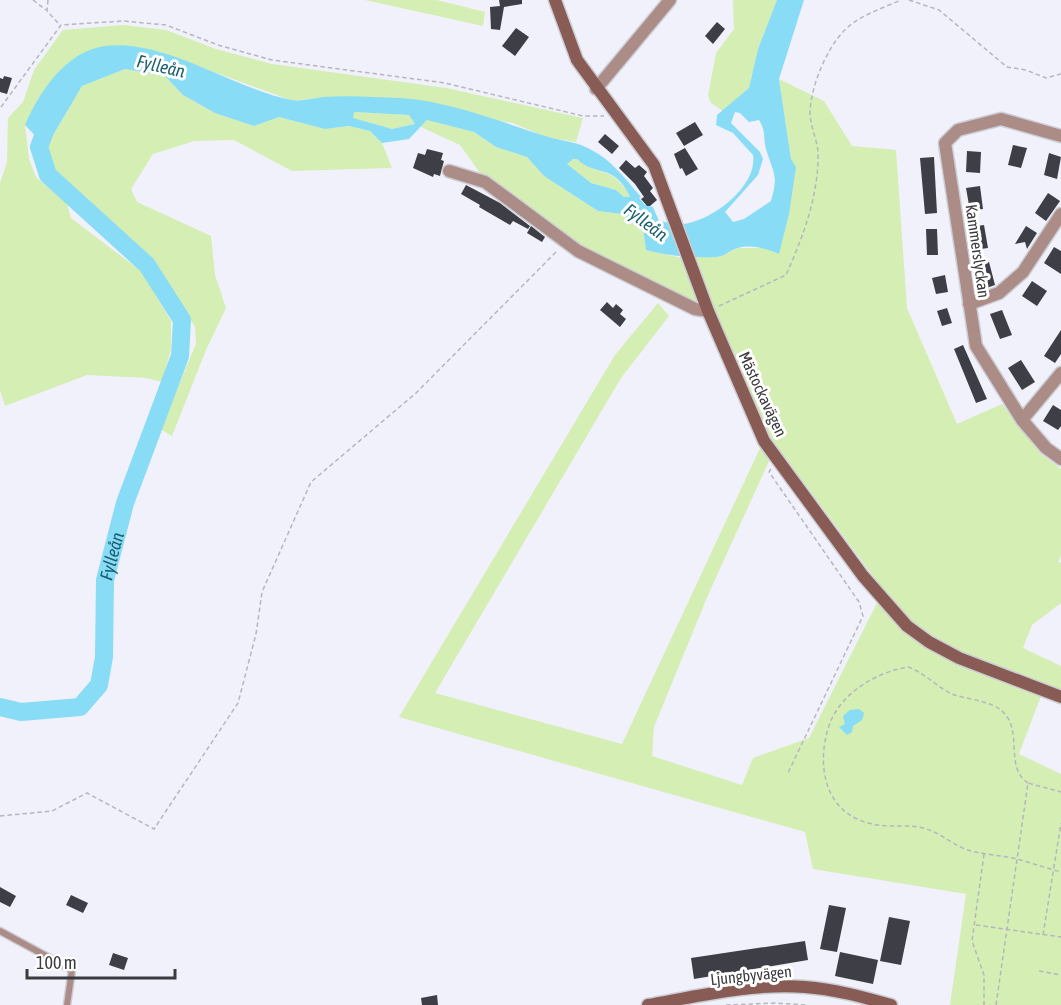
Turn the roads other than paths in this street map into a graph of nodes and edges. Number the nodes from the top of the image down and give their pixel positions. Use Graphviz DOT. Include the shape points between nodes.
graph roads {
  1 [pos="555,0"];
  2 [pos="670,0"];
  3 [pos="596,88"];
  4 [pos="1061,136"];
  5 [pos="449,171"];
  6 [pos="1061,214"];
  7 [pos="969,304"];
  8 [pos="708,311"];
  9 [pos="1061,374"];
  10 [pos="1022,420"];
  11 [pos="1061,459"];
  12 [pos="1061,697"];
  13 [pos="0,931"];
  14 [pos="67,1005"];
  15 [pos="648,1005"];
  16 [pos="891,1005"];
  1 -- 3 [label="street, Mästockavägen" via="577,60"];
  2 -- 3 [label="street"];
  3 -- 8 [label="street, Mästockavägen" via="654,165"];
  4 -- 7 [label="street, Kammerslyckan" via="1000,119 958,130 945,143"];
  5 -- 8 [label="street" via="485,182 578,251 695,309"];
  6 -- 7 [label="street" via="1023,272 999,293"];
  7 -- 10 [label="street, Kammerslyckan" via="976,346"];
  8 -- 12 [label="street, Mästockavägen" via="764,441 862,576 907,626 959,658"];
  9 -- 10 [label="street"];
  10 -- 11 [label="street, Kammerslyckan"];
  13 -- 14 [label="lane" via="72,970"];
  15 -- 16 [label="street, Ljungbyvägen" via="772,987 836,991"];
}
